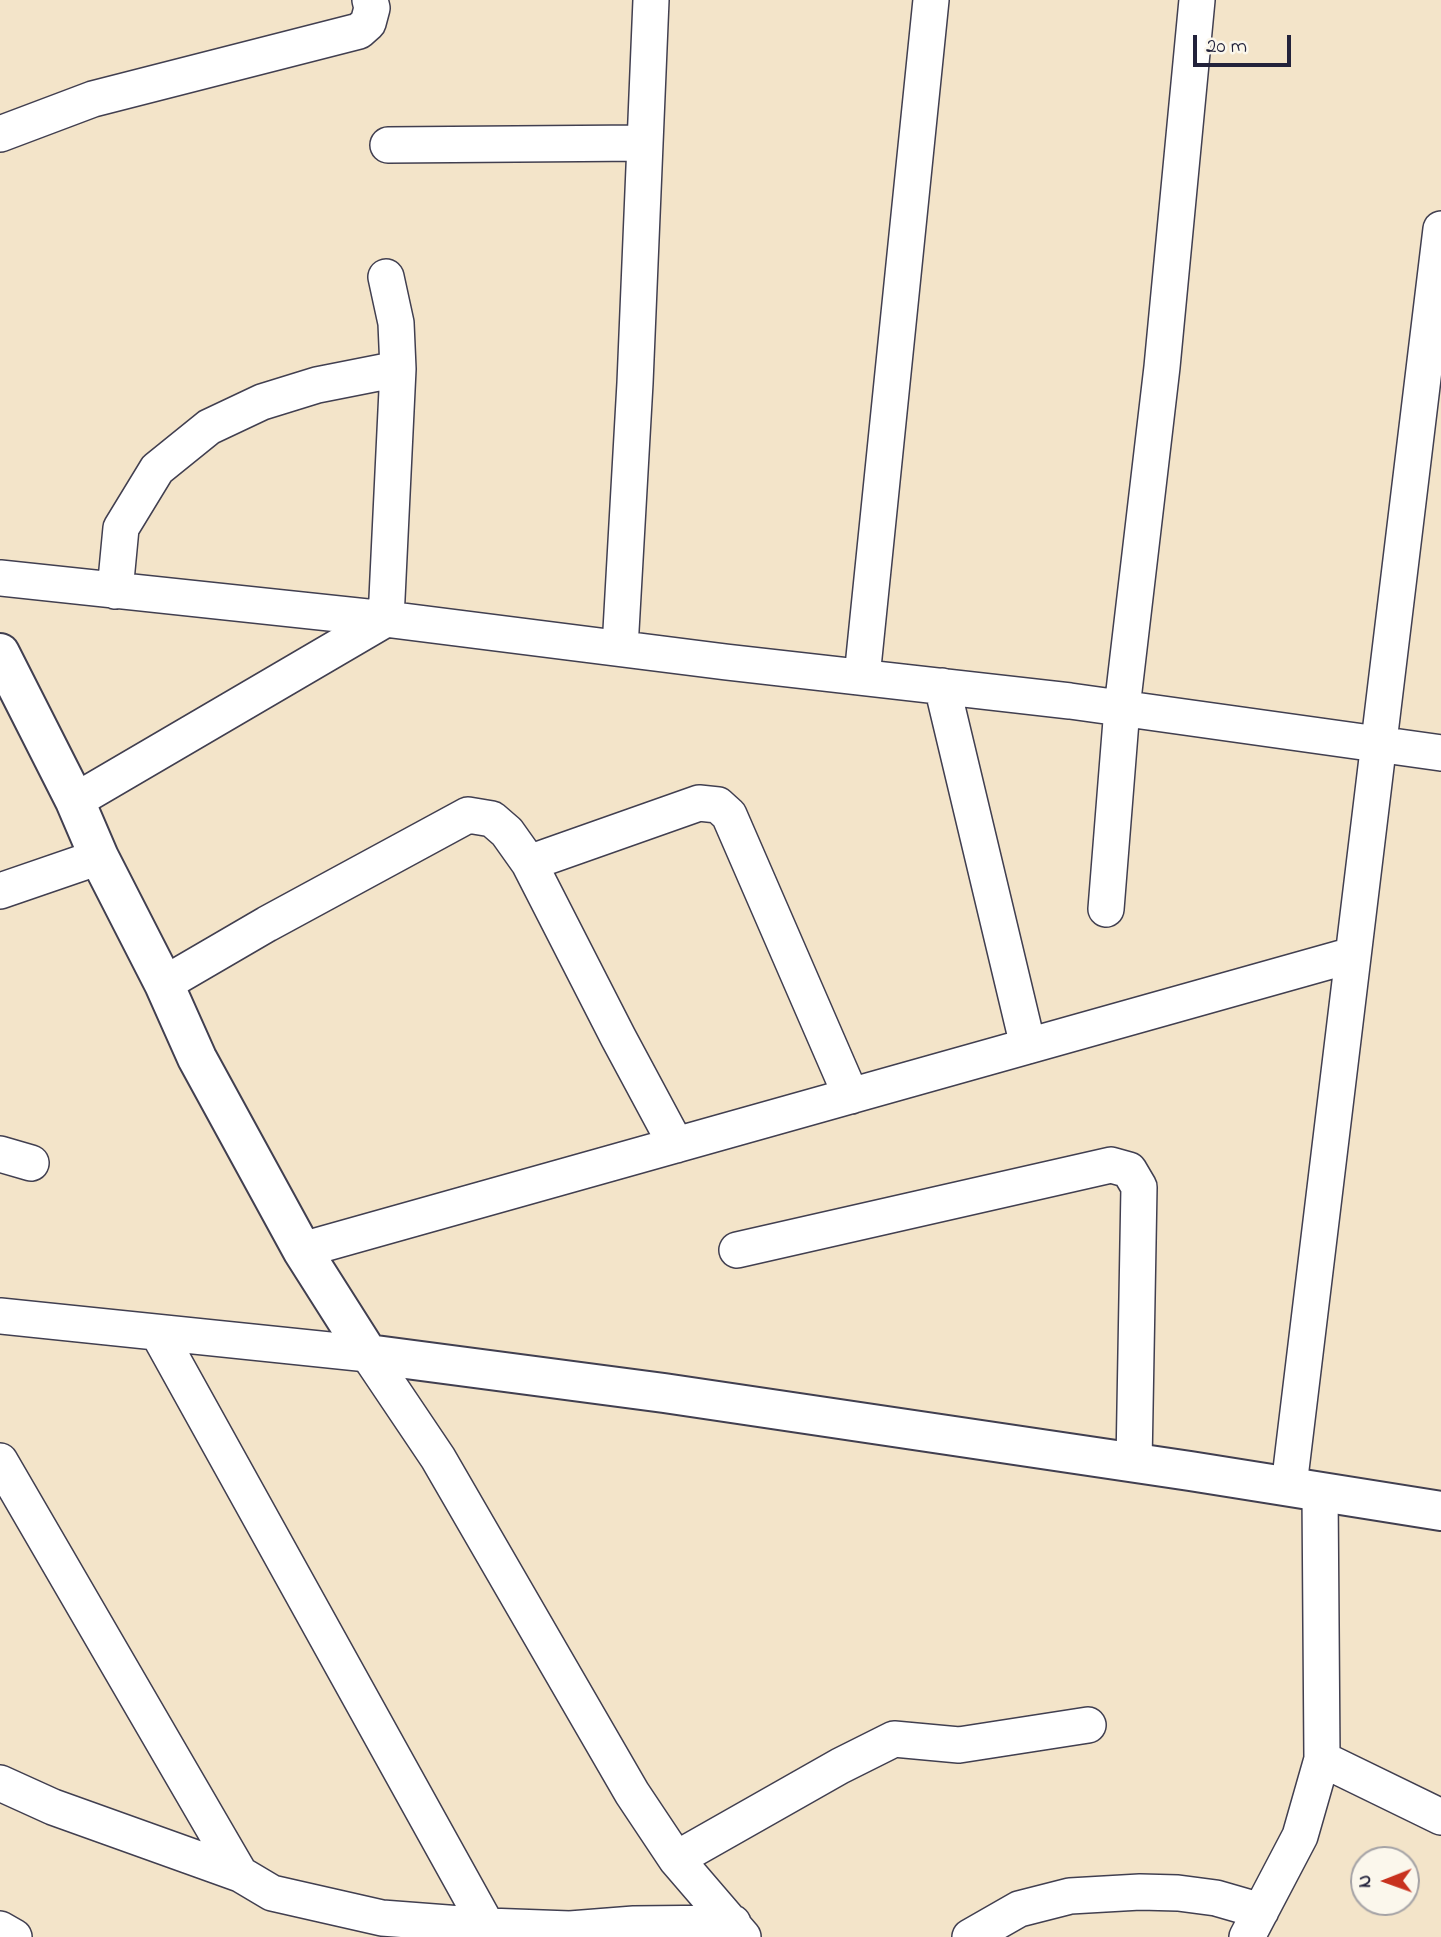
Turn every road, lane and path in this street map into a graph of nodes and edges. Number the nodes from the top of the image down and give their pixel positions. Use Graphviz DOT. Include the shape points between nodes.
graph roads {
  1 [pos="370,0"];
  2 [pos="651,0"];
  3 [pos="931,0"];
  4 [pos="1197,0"];
  5 [pos="0,134"];
  6 [pos="644,142"];
  7 [pos="388,145"];
  8 [pos="1441,229"];
  9 [pos="386,277"];
  10 [pos="398,369"];
  11 [pos="0,578"];
  12 [pos="115,591"];
  13 [pos="386,619"];
  14 [pos="620,648"];
  15 [pos="0,653"];
  16 [pos="862,677"];
  17 [pos="942,686"];
  18 [pos="1122,708"];
  19 [pos="1378,744"];
  20 [pos="1441,753"];
  21 [pos="75,801"];
  22 [pos="99,857"];
  23 [pos="529,863"];
  24 [pos="0,891"];
  25 [pos="1106,909"];
  26 [pos="1352,955"];
  27 [pos="164,984"];
  28 [pos="1028,1046"];
  29 [pos="851,1096"];
  30 [pos="676,1145"];
  31 [pos="302,1250"];
  32 [pos="737,1251"];
  33 [pos="0,1316"];
  34 [pos="158,1333"];
  35 [pos="369,1354"];
  36 [pos="0,1461"];
  37 [pos="1134,1463"];
  38 [pos="1304,1489"];
  39 [pos="1441,1511"];
  40 [pos="1088,1725"];
  41 [pos="1322,1759"];
  42 [pos="0,1783"];
  43 [pos="1441,1817"];
  44 [pos="676,1859"];
  45 [pos="240,1874"];
  46 [pos="1254,1924"];
  47 [pos="487,1926"];
  48 [pos="0,1929"];
  49 [pos="738,1930"];
  50 [pos="568,1933"];
  51 [pos="14,1937"];
  52 [pos="970,1937"];
  1 -- 5 [label="street" via="368,23 359,31 93,99"];
  2 -- 6 [label="street"];
  3 -- 16 [label="street"];
  4 -- 18 [label="street" via="1162,367"];
  6 -- 7 [label="street"];
  6 -- 14 [label="street"];
  8 -- 19 [label="street"];
  9 -- 10 [label="street" via="396,323"];
  10 -- 12 [label="street" via="306,388 209,427 157,469 121,528"];
  10 -- 13 [label="street"];
  11 -- 12 [label="street"];
  12 -- 13 [label="street"];
  13 -- 14 [label="street"];
  13 -- 21 [label="street"];
  14 -- 16 [label="street"];
  15 -- 21 [label="street"];
  16 -- 17 [label="street"];
  17 -- 18 [label="street"];
  17 -- 28 [label="street"];
  18 -- 19 [label="street"];
  18 -- 25 [label="street"];
  19 -- 20 [label="street"];
  19 -- 26 [label="street"];
  21 -- 22 [label="street"];
  22 -- 24 [label="street"];
  22 -- 27 [label="street"];
  23 -- 27 [label="street" via="507,832 492,820 468,815"];
  23 -- 29 [label="street" via="699,803 718,805 729,815"];
  23 -- 30 [label="street"];
  26 -- 28 [label="street"];
  26 -- 38 [label="street"];
  27 -- 31 [label="street" via="197,1058"];
  28 -- 29 [label="street"];
  29 -- 30 [label="street"];
  30 -- 31 [label="street"];
  31 -- 35 [label="street"];
  32 -- 37 [label="street" via="1111,1165 1129,1170 1139,1186"];
  33 -- 34 [label="street"];
  34 -- 35 [label="street"];
  34 -- 47 [label="street"];
  35 -- 37 [label="street"];
  35 -- 44 [label="street" via="438,1458 632,1793"];
  36 -- 45 [label="street"];
  37 -- 38 [label="street"];
  38 -- 39 [label="street"];
  38 -- 41 [label="street"];
  40 -- 44 [label="street" via="959,1745 894,1739"];
  41 -- 43 [label="street"];
  41 -- 46 [label="street" via="1300,1836"];
  42 -- 45 [label="street" via="53,1807"];
  44 -- 49 [label="street"];
  45 -- 47 [label="street" via="272,1893 382,1919"];
  46 -- 52 [label="street" via="1216,1898 1140,1892 1070,1896 1019,1909"];
  47 -- 50 [label="street"];
  48 -- 51 [label="street"];
  49 -- 50 [label="street" via="634,1924"];
}
